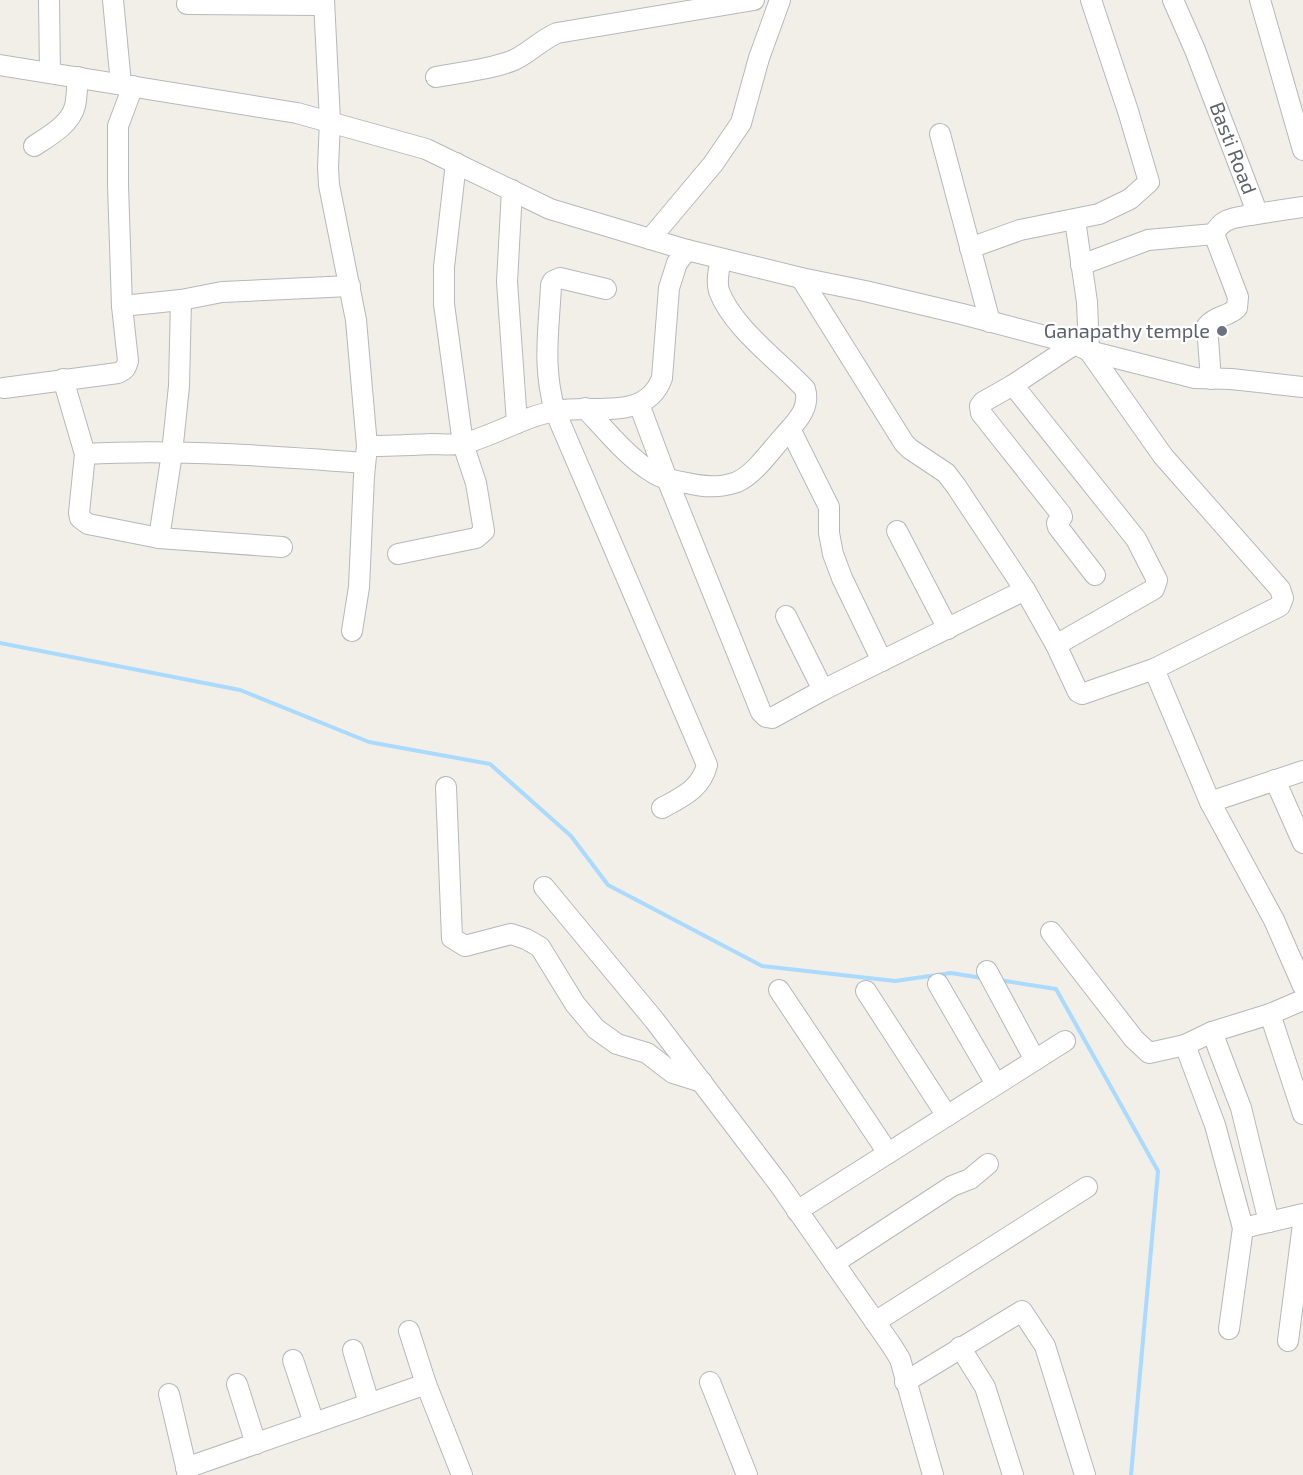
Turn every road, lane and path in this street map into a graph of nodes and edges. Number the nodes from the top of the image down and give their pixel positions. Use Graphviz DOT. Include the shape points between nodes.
graph roads {
  1 [pos="49,0"];
  2 [pos="113,0"];
  3 [pos="754,0"];
  4 [pos="1091,0"];
  5 [pos="1173,0"];
  6 [pos="1260,0"];
  7 [pos="324,2"];
  8 [pos="187,4"];
  9 [pos="774,6"];
  10 [pos="0,65"];
  11 [pos="50,72"];
  12 [pos="78,77"];
  13 [pos="436,77"];
  14 [pos="127,85"];
  15 [pos="330,121"];
  16 [pos="940,134"];
  17 [pos="34,146"];
  18 [pos="1303,150"];
  19 [pos="456,164"];
  20 [pos="512,190"];
  21 [pos="1303,207"];
  22 [pos="1250,215"];
  23 [pos="1075,220"];
  24 [pos="1214,234"];
  25 [pos="650,239"];
  26 [pos="970,248"];
  27 [pos="687,250"];
  28 [pos="721,259"];
  29 [pos="1081,265"];
  30 [pos="801,278"];
  31 [pos="350,286"];
  32 [pos="606,289"];
  33 [pos="180,300"];
  34 [pos="122,306"];
  35 [pos="990,322"];
  36 [pos="1082,347"];
  37 [pos="63,379"];
  38 [pos="1210,379"];
  39 [pos="1012,386"];
  40 [pos="4,388"];
  41 [pos="1301,393"];
  42 [pos="639,404"];
  43 [pos="585,408"];
  44 [pos="555,411"];
  45 [pos="517,423"];
  46 [pos="790,429"];
  47 [pos="463,444"];
  48 [pos="172,453"];
  49 [pos="85,454"];
  50 [pos="366,454"];
  51 [pos="667,479"];
  52 [pos="897,531"];
  53 [pos="159,538"];
  54 [pos="282,547"];
  55 [pos="398,554"];
  56 [pos="1095,575"];
  57 [pos="1025,591"];
  58 [pos="786,616"];
  59 [pos="948,629"];
  60 [pos="352,631"];
  61 [pos="1056,645"];
  62 [pos="882,661"];
  63 [pos="1154,669"];
  64 [pos="823,690"];
  65 [pos="1303,771"];
  66 [pos="1275,780"];
  67 [pos="446,787"];
  68 [pos="1210,802"];
  69 [pos="662,808"];
  70 [pos="1303,843"];
  71 [pos="544,887"];
  72 [pos="1051,932"];
  73 [pos="1296,953"];
  74 [pos="987,971"];
  75 [pos="938,984"];
  76 [pos="1303,986"];
  77 [pos="779,990"];
  78 [pos="866,991"];
  79 [pos="1303,1000"];
  80 [pos="1270,1014"];
  81 [pos="1212,1032"];
  82 [pos="1065,1041"];
  83 [pos="1185,1045"];
  84 [pos="1035,1060"];
  85 [pos="702,1082"];
  86 [pos="996,1084"];
  87 [pos="1303,1114"];
  88 [pos="947,1116"];
  89 [pos="888,1153"];
  90 [pos="988,1164"];
  91 [pos="1087,1187"];
  92 [pos="797,1211"];
  93 [pos="1303,1214"];
  94 [pos="1269,1222"];
  95 [pos="1303,1224"];
  96 [pos="1243,1228"];
  97 [pos="834,1263"];
  98 [pos="875,1322"];
  99 [pos="1229,1329"];
  100 [pos="409,1331"];
  101 [pos="1288,1341"];
  102 [pos="960,1347"];
  103 [pos="353,1350"];
  104 [pos="293,1360"];
  105 [pos="710,1382"];
  106 [pos="905,1382"];
  107 [pos="426,1383"];
  108 [pos="237,1384"];
  109 [pos="169,1394"];
  110 [pos="369,1403"];
  111 [pos="314,1423"];
  112 [pos="256,1444"];
  113 [pos="187,1471"];
  114 [pos="462,1475"];
  115 [pos="747,1475"];
  116 [pos="933,1475"];
  117 [pos="1013,1475"];
  118 [pos="1085,1475"];
  1 -- 11 [label="street"];
  2 -- 14 [label="street"];
  3 -- 13 [label="street" via="557,33 503,64"];
  4 -- 23 [label="street" via="1149,182 1130,199"];
  5 -- 22 [label="street, Basti Road" via="1254,204"];
  6 -- 18 [label="street"];
  7 -- 8 [label="street"];
  7 -- 15 [label="street"];
  9 -- 25 [label="street" via="741,123 713,164"];
  10 -- 11 [label="street"];
  11 -- 12 [label="street"];
  12 -- 14 [label="street"];
  12 -- 17 [label="street" via="75,108 68,120"];
  14 -- 15 [label="street"];
  14 -- 34 [label="street" via="118,126"];
  15 -- 19 [label="street" via="426,149"];
  15 -- 31 [label="street" via="329,185"];
  16 -- 26 [label="street"];
  19 -- 20 [label="street"];
  19 -- 47 [label="street" via="443,289"];
  20 -- 25 [label="street" via="550,209"];
  20 -- 45 [label="street" via="507,282"];
  21 -- 22 [label="street"];
  22 -- 24 [label="street, Basti Road" via="1228,219"];
  23 -- 26 [label="street" via="1020,230"];
  23 -- 29 [label="street"];
  24 -- 29 [label="street" via="1148,240"];
  24 -- 38 [label="street" via="1238,297 1238,308 1216,317 1207,326"];
  25 -- 27 [label="street"];
  26 -- 35 [label="street"];
  27 -- 28 [label="street"];
  27 -- 42 [label="street" via="677,263 669,288 659,388"];
  28 -- 30 [label="street"];
  28 -- 46 [label="street" via="719,290 727,307 805,390 806,408"];
  29 -- 36 [label="street" via="1087,302"];
  30 -- 35 [label="street"];
  30 -- 57 [label="street" via="901,438 946,474"];
  31 -- 33 [label="street" via="222,292"];
  31 -- 50 [label="street"];
  32 -- 44 [label="street" via="560,278 551,285 546,358"];
  33 -- 34 [label="street"];
  33 -- 48 [label="street" via="179,387"];
  34 -- 37 [label="street" via="128,361 123,371"];
  35 -- 36 [label="street"];
  36 -- 38 [label="street"];
  36 -- 39 [label="street"];
  36 -- 63 [label="street" via="1163,456 1281,590 1283,598 1280,606"];
  37 -- 40 [label="street"];
  37 -- 49 [label="street"];
  38 -- 41 [label="street"];
  39 -- 56 [label="street" via="983,402 981,413 1061,514 1058,527"];
  39 -- 61 [label="street" via="1136,539 1157,580 1154,589"];
  42 -- 43 [label="street"];
  42 -- 51 [label="street"];
  43 -- 44 [label="street"];
  43 -- 51 [label="street" via="640,464"];
  44 -- 45 [label="street"];
  44 -- 69 [label="street" via="707,765 697,786"];
  45 -- 47 [label="street"];
  46 -- 51 [label="street" via="737,482 705,488"];
  46 -- 62 [label="street" via="829,507 833,554"];
  47 -- 50 [label="street"];
  47 -- 55 [label="street" via="476,483 484,531 476,538"];
  48 -- 49 [label="street"];
  48 -- 50 [label="street" via="286,457"];
  48 -- 53 [label="street"];
  49 -- 53 [label="street" via="79,513 83,521"];
  50 -- 60 [label="street" via="361,556"];
  51 -- 64 [label="street" via="761,712 772,718"];
  52 -- 59 [label="street"];
  53 -- 54 [label="street"];
  57 -- 59 [label="street"];
  57 -- 61 [label="street"];
  58 -- 64 [label="street"];
  59 -- 62 [label="street"];
  61 -- 63 [label="street" via="1076,690 1082,694"];
  62 -- 64 [label="street"];
  63 -- 68 [label="street"];
  65 -- 66 [label="street"];
  66 -- 68 [label="street"];
  66 -- 70 [label="street"];
  67 -- 85 [label="street" via="452,938 465,945 511,934 540,947 575,1004 597,1029 617,1044 647,1053 673,1073"];
  68 -- 73 [label="street"];
  71 -- 85 [label="street"];
  72 -- 83 [label="street" via="1149,1053"];
  73 -- 76 [label="street"];
  74 -- 84 [label="street"];
  75 -- 86 [label="street"];
  77 -- 89 [label="street"];
  78 -- 88 [label="street"];
  79 -- 80 [label="street"];
  80 -- 81 [label="street"];
  80 -- 87 [label="street"];
  81 -- 83 [label="street"];
  81 -- 94 [label="street" via="1241,1108"];
  82 -- 84 [label="street"];
  83 -- 96 [label="street" via="1215,1125"];
  84 -- 86 [label="street"];
  85 -- 92 [label="street"];
  86 -- 88 [label="street"];
  88 -- 89 [label="street"];
  89 -- 92 [label="street"];
  90 -- 97 [label="street"];
  91 -- 98 [label="street"];
  92 -- 97 [label="street"];
  93 -- 94 [label="street"];
  94 -- 96 [label="street"];
  95 -- 101 [label="street"];
  96 -- 99 [label="street"];
  97 -- 98 [label="street"];
  98 -- 106 [label="street" via="900,1359"];
  100 -- 107 [label="street"];
  102 -- 106 [label="street"];
  102 -- 117 [label="street" via="985,1387"];
  102 -- 118 [label="street" via="1022,1311 1045,1346"];
  103 -- 110 [label="street"];
  104 -- 111 [label="street"];
  105 -- 115 [label="street"];
  106 -- 116 [label="street"];
  107 -- 110 [label="street"];
  107 -- 114 [label="street"];
  108 -- 112 [label="street"];
  109 -- 113 [label="street"];
  110 -- 111 [label="street"];
  111 -- 112 [label="street"];
  112 -- 113 [label="street"];
}
